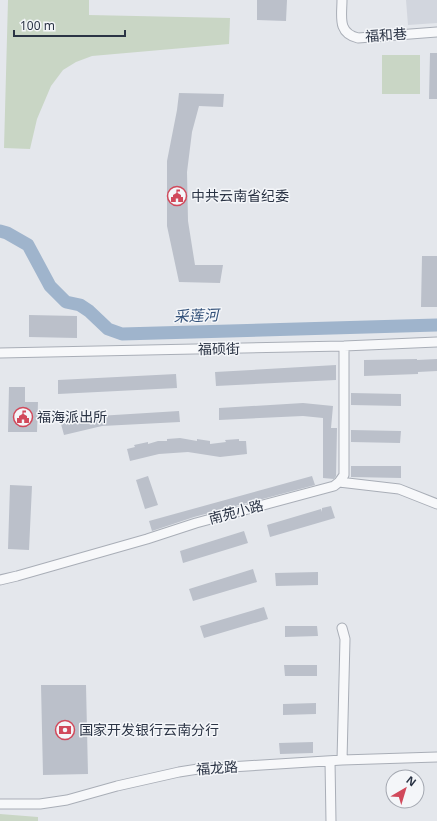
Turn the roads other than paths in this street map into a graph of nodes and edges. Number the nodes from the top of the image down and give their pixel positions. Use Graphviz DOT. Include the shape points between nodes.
graph roads {
  1 [pos="342,0"];
  2 [pos="437,32"];
  3 [pos="437,342"];
  4 [pos="344,346"];
  5 [pos="0,353"];
  6 [pos="339,482"];
  7 [pos="437,504"];
  8 [pos="0,580"];
  9 [pos="342,628"];
  10 [pos="437,757"];
  11 [pos="342,760"];
  12 [pos="330,761"];
  13 [pos="0,804"];
  14 [pos="331,821"];
  1 -- 2 [label="street, 福和巷" via="342,24 346,32 354,37"];
  3 -- 4 [label="street, 福硕街"];
  4 -- 5 [label="street, 福硕街"];
  4 -- 6 [label="street" via="344,475"];
  6 -- 7 [label="street" via="399,489"];
  6 -- 8 [label="street, 南苑小路" via="334,486"];
  9 -- 11 [label="street" via="345,639"];
  10 -- 11 [label="street, 福龙路"];
  11 -- 12 [label="street, 福龙路"];
  12 -- 13 [label="street, 福龙路" via="198,769 117,786 67,800 40,804"];
  12 -- 14 [label="street"];
}
